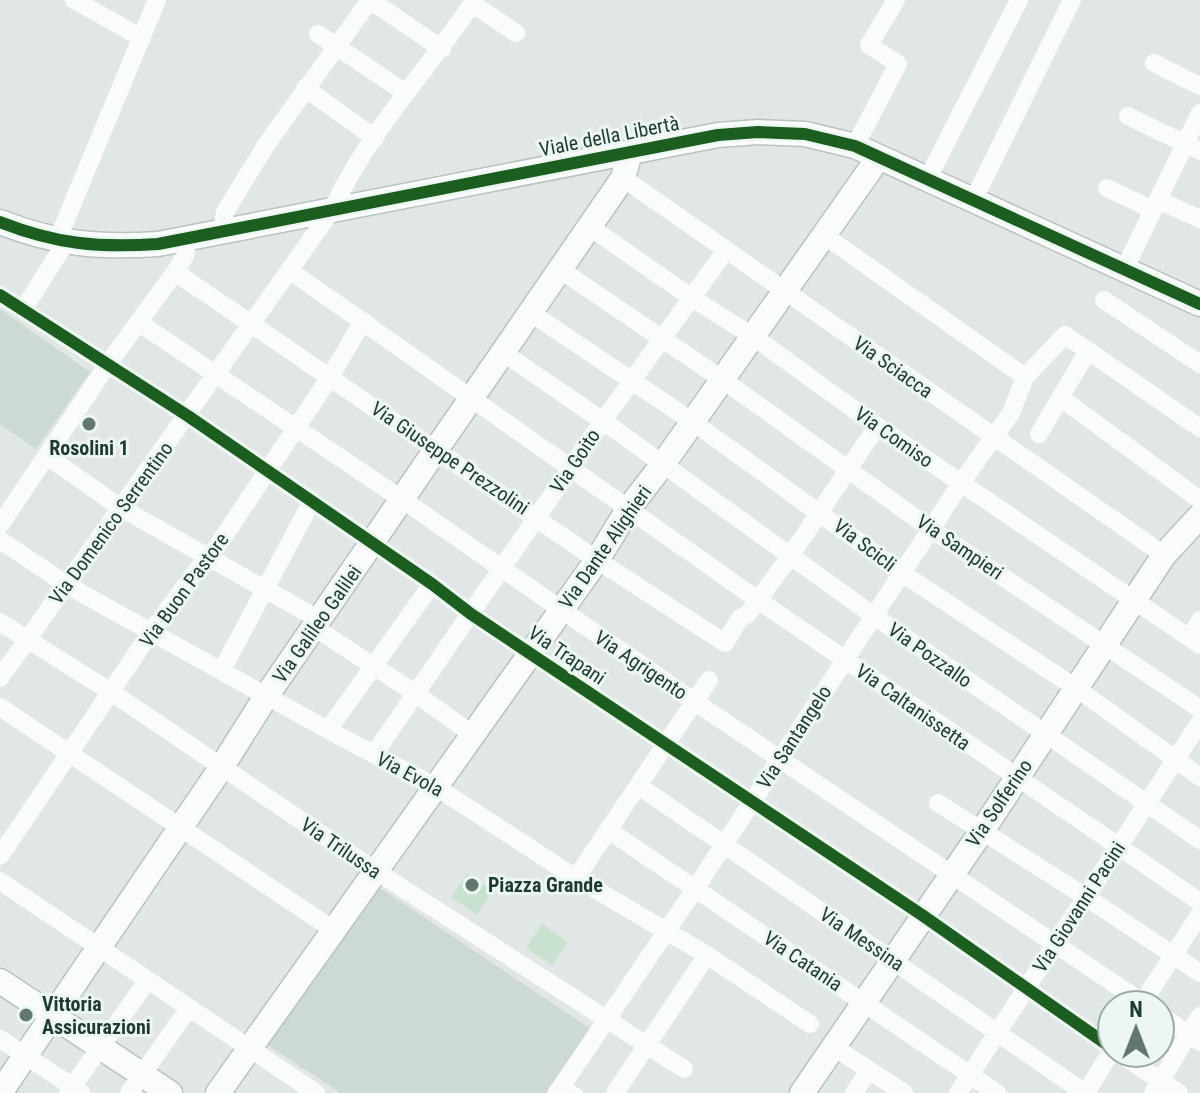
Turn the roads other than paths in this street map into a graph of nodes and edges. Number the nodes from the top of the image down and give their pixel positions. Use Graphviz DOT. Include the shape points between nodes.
graph roads {
  1 [pos="74,0"];
  2 [pos="157,0"];
  3 [pos="370,0"];
  4 [pos="896,0"];
  5 [pos="1019,0"];
  6 [pos="1072,0"];
  7 [pos="474,2"];
  8 [pos="516,33"];
  9 [pos="318,34"];
  10 [pos="142,38"];
  11 [pos="335,46"];
  12 [pos="442,49"];
  13 [pos="1154,63"];
  14 [pos="1200,86"];
  15 [pos="305,88"];
  16 [pos="406,93"];
  17 [pos="1200,113"];
  18 [pos="1128,116"];
  19 [pos="375,138"];
  20 [pos="855,146"];
  21 [pos="1193,147"];
  22 [pos="630,153"];
  23 [pos="879,157"];
  24 [pos="623,178"];
  25 [pos="927,180"];
  26 [pos="1107,188"];
  27 [pos="973,201"];
  28 [pos="1155,205"];
  29 [pos="332,210"];
  30 [pos="1200,219"];
  31 [pos="0,222"];
  32 [pos="590,227"];
  33 [pos="222,231"];
  34 [pos="825,236"];
  35 [pos="188,238"];
  36 [pos="62,242"];
  37 [pos="726,250"];
  38 [pos="289,270"];
  39 [pos="561,270"];
  40 [pos="1124,270"];
  41 [pos="175,272"];
  42 [pos="786,291"];
  43 [pos="0,295"];
  44 [pos="692,298"];
  45 [pos="1104,300"];
  46 [pos="1200,304"];
  47 [pos="23,310"];
  48 [pos="531,313"];
  49 [pos="363,321"];
  50 [pos="138,322"];
  51 [pos="253,323"];
  52 [pos="754,337"];
  53 [pos="662,341"];
  54 [pos="502,352"];
  55 [pos="1087,352"];
  56 [pos="108,364"];
  57 [pos="1200,364"];
  58 [pos="216,374"];
  59 [pos="330,377"];
  60 [pos="1025,377"];
  61 [pos="632,380"];
  62 [pos="723,380"];
  63 [pos="471,398"];
  64 [pos="1061,398"];
  65 [pos="188,416"];
  66 [pos="603,421"];
  67 [pos="693,422"];
  68 [pos="877,426"];
  69 [pos="296,427"];
  70 [pos="1200,428"];
  71 [pos="1039,434"];
  72 [pos="994,439"];
  73 [pos="437,449"];
  74 [pos="47,456"];
  75 [pos="663,464"];
  76 [pos="570,468"];
  77 [pos="847,469"];
  78 [pos="266,470"];
  79 [pos="961,483"];
  80 [pos="403,500"];
  81 [pos="1200,500"];
  82 [pos="312,501"];
  83 [pos="121,508"];
  84 [pos="629,508"];
  85 [pos="820,511"];
  86 [pos="1200,516"];
  87 [pos="538,518"];
  88 [pos="0,525"];
  89 [pos="931,529"];
  90 [pos="0,540"];
  91 [pos="373,544"];
  92 [pos="791,555"];
  93 [pos="1164,555"];
  94 [pos="206,558"];
  95 [pos="597,560"];
  96 [pos="501,570"];
  97 [pos="902,573"];
  98 [pos="432,584"];
  99 [pos="67,585"];
  100 [pos="265,589"];
  101 [pos="758,600"];
  102 [pos="1133,600"];
  103 [pos="562,611"];
  104 [pos="471,614"];
  105 [pos="874,616"];
  106 [pos="0,622"];
  107 [pos="318,624"];
  108 [pos="151,632"];
  109 [pos="1198,632"];
  110 [pos="28,640"];
  111 [pos="1104,644"];
  112 [pos="531,654"];
  113 [pos="844,659"];
  114 [pos="374,666"];
  115 [pos="222,670"];
  116 [pos="0,678"];
  117 [pos="709,680"];
  118 [pos="1076,688"];
  119 [pos="111,692"];
  120 [pos="415,693"];
  121 [pos="267,695"];
  122 [pos="695,702"];
  123 [pos="0,707"];
  124 [pos="1200,709"];
  125 [pos="1200,722"];
  126 [pos="328,730"];
  127 [pos="1044,734"];
  128 [pos="473,735"];
  129 [pos="666,746"];
  130 [pos="69,754"];
  131 [pos="374,754"];
  132 [pos="780,758"];
  133 [pos="1175,760"];
  134 [pos="221,768"];
  135 [pos="1200,777"];
  136 [pos="1016,778"];
  137 [pos="639,786"];
  138 [pos="436,787"];
  139 [pos="938,803"];
  140 [pos="752,804"];
  141 [pos="1146,804"];
  142 [pos="179,828"];
  143 [pos="608,830"];
  144 [pos="982,831"];
  145 [pos="1200,840"];
  146 [pos="724,845"];
  147 [pos="1117,847"];
  148 [pos="0,856"];
  149 [pos="376,871"];
  150 [pos="951,873"];
  151 [pos="576,878"];
  152 [pos="0,881"];
  153 [pos="695,889"];
  154 [pos="1086,897"];
  155 [pos="1200,902"];
  156 [pos="1200,914"];
  157 [pos="922,915"];
  158 [pos="334,930"];
  159 [pos="666,931"];
  160 [pos="1054,945"];
  161 [pos="97,947"];
  162 [pos="707,955"];
  163 [pos="1174,956"];
  164 [pos="893,961"];
  165 [pos="1200,973"];
  166 [pos="0,981"];
  167 [pos="147,981"];
  168 [pos="1026,989"];
  169 [pos="1120,989"];
  170 [pos="1153,989"];
  171 [pos="864,1002"];
  172 [pos="189,1008"];
  173 [pos="52,1015"];
  174 [pos="1200,1016"];
  175 [pos="606,1021"];
  176 [pos="810,1024"];
  177 [pos="1176,1026"];
  178 [pos="999,1032"];
  179 [pos="1096,1038"];
  180 [pos="0,1039"];
  181 [pos="1194,1039"];
  182 [pos="647,1045"];
  183 [pos="834,1047"];
  184 [pos="99,1048"];
  185 [pos="250,1048"];
  186 [pos="25,1056"];
  187 [pos="684,1069"];
  188 [pos="1100,1069"];
  189 [pos="1137,1069"];
  190 [pos="869,1070"];
  191 [pos="970,1074"];
  192 [pos="136,1084"];
  193 [pos="1157,1087"];
  194 [pos="566,1090"];
  195 [pos="74,1091"];
  196 [pos="0,1093"];
  197 [pos="170,1093"];
  198 [pos="218,1093"];
  199 [pos="316,1093"];
  200 [pos="615,1093"];
  201 [pos="803,1093"];
  202 [pos="854,1093"];
  203 [pos="904,1093"];
  204 [pos="958,1093"];
  205 [pos="997,1093"];
  206 [pos="1086,1093"];
  207 [pos="1179,1093"];
  1 -- 10 [label="street"];
  2 -- 10 [label="street"];
  3 -- 11 [label="street"];
  3 -- 12 [label="street"];
  4 -- 20 [label="street" via="869,45 898,64"];
  5 -- 25 [label="street"];
  6 -- 27 [label="street"];
  7 -- 8 [label="street"];
  7 -- 12 [label="street, Via Domenico Serrentino"];
  9 -- 11 [label="street"];
  10 -- 36 [label="street"];
  11 -- 15 [label="street"];
  11 -- 16 [label="street"];
  12 -- 16 [label="street, Via Domenico Serrentino"];
  13 -- 14 [label="street"];
  15 -- 19 [label="street"];
  15 -- 33 [label="street" via="225,212"];
  16 -- 19 [label="street, Via Domenico Serrentino"];
  17 -- 21 [label="street"];
  18 -- 21 [label="street"];
  19 -- 29 [label="street, Via Domenico Serrentino"];
  20 -- 22 [label="street, Viale della Libertà" via="805,134 758,132"];
  20 -- 23 [label="street, Viale della Libertà"];
  21 -- 28 [label="street"];
  22 -- 24 [label="street, Via Galileo Galilei"];
  22 -- 29 [label="street, Viale della Libertà"];
  23 -- 25 [label="street, Viale della Libertà"];
  23 -- 34 [label="street, Via Dante Alighieri"];
  24 -- 32 [label="street, Via Galileo Galilei"];
  24 -- 37 [label="street, Via Sciacca"];
  25 -- 27 [label="street, Viale della Libertà"];
  26 -- 28 [label="street"];
  27 -- 40 [label="street, Viale della Libertà"];
  28 -- 30 [label="street"];
  28 -- 40 [label="street"];
  29 -- 33 [label="street, Viale della Libertà"];
  29 -- 38 [label="street, Via Domenico Serrentino"];
  31 -- 36 [label="street, Viale della Libertà"];
  32 -- 39 [label="street, Via Galileo Galilei"];
  32 -- 44 [label="street, Via Comiso"];
  33 -- 35 [label="street, Viale della Libertà"];
  34 -- 42 [label="street, Via Dante Alighieri"];
  34 -- 60 [label="street"];
  35 -- 36 [label="street, Viale della Libertà" via="135,246"];
  35 -- 41 [label="street"];
  36 -- 47 [label="street"];
  37 -- 42 [label="street, Via Sciacca"];
  37 -- 44 [label="street, Via Goito"];
  38 -- 49 [label="street, Via Caltanissetta"];
  38 -- 51 [label="street, Via Domenico Serrentino"];
  39 -- 48 [label="street, Via Galileo Galilei"];
  39 -- 53 [label="street, Via Sampieri"];
  40 -- 46 [label="street, Viale della Libertà"];
  41 -- 50 [label="street"];
  41 -- 51 [label="street, Via Giuseppe Prezzolini"];
  42 -- 52 [label="street, Via Dante Alighieri"];
  42 -- 72 [label="street, Via Sciacca"];
  43 -- 47 [label="street, Via Trapani"];
  44 -- 52 [label="street, Via Comiso"];
  44 -- 53 [label="street, Via Goito"];
  45 -- 57 [label="street"];
  47 -- 56 [label="street, Via Trapani"];
  48 -- 54 [label="street, Via Galileo Galilei"];
  48 -- 61 [label="street, Via Scicli"];
  49 -- 59 [label="street, Via Buon Pastore"];
  49 -- 63 [label="street, Via Caltanissetta"];
  50 -- 56 [label="street"];
  50 -- 58 [label="street, Via Agrigento"];
  51 -- 58 [label="street, Via Domenico Serrentino"];
  51 -- 59 [label="street, Via Giuseppe Prezzolini"];
  52 -- 62 [label="street, Via Dante Alighieri"];
  52 -- 68 [label="street, Via Comiso"];
  53 -- 61 [label="street, Via Goito"];
  53 -- 62 [label="street, Via Sampieri"];
  54 -- 63 [label="street, Via Galileo Galilei"];
  54 -- 66 [label="street, Via Pozzallo"];
  55 -- 60 [label="street" via="1065,335"];
  55 -- 64 [label="street"];
  55 -- 70 [label="street"];
  56 -- 65 [label="street, Via Trapani"];
  56 -- 74 [label="street"];
  58 -- 65 [label="street, Via Domenico Serrentino"];
  58 -- 69 [label="street, Via Agrigento"];
  59 -- 69 [label="street, Via Buon Pastore"];
  59 -- 73 [label="street, Via Giuseppe Prezzolini"];
  60 -- 72 [label="street, Via Santangelo"];
  61 -- 66 [label="street, Via Goito"];
  61 -- 67 [label="street, Via Scicli"];
  62 -- 67 [label="street, Via Dante Alighieri"];
  62 -- 77 [label="street, Via Sampieri"];
  63 -- 73 [label="street, Via Galileo Galilei"];
  63 -- 76 [label="street, Via Caltanissetta"];
  64 -- 71 [label="street"];
  64 -- 81 [label="street"];
  65 -- 78 [label="street, Via Trapani"];
  65 -- 83 [label="street, Via Domenico Serrentino"];
  66 -- 75 [label="street, Via Pozzallo"];
  66 -- 76 [label="street, Via Goito"];
  67 -- 75 [label="street, Via Dante Alighieri"];
  67 -- 85 [label="street, Via Scicli"];
  68 -- 77 [label="street"];
  68 -- 79 [label="street, Via Comiso"];
  69 -- 78 [label="street, Via Buon Pastore"];
  69 -- 80 [label="street, Via Agrigento"];
  72 -- 79 [label="street, Via Santangelo"];
  72 -- 93 [label="street, Via Sciacca"];
  73 -- 80 [label="street, Via Galileo Galilei"];
  73 -- 87 [label="street, Via Giuseppe Prezzolini"];
  74 -- 83 [label="street"];
  74 -- 88 [label="street"];
  75 -- 84 [label="street, Via Dante Alighieri"];
  75 -- 92 [label="street, Via Pozzallo"];
  76 -- 84 [label="street, Via Caltanissetta"];
  76 -- 87 [label="street, Via Goito"];
  77 -- 85 [label="street"];
  77 -- 89 [label="street, Via Sampieri"];
  78 -- 82 [label="street, Via Trapani"];
  78 -- 94 [label="street, Via Buon Pastore"];
  79 -- 89 [label="street, Via Santangelo"];
  79 -- 102 [label="street, Via Comiso"];
  80 -- 91 [label="street, Via Galileo Galilei"];
  80 -- 96 [label="street, Via Agrigento"];
  82 -- 91 [label="street, Via Trapani"];
  82 -- 100 [label="street"];
  83 -- 94 [label="street"];
  83 -- 99 [label="street, Via Domenico Serrentino"];
  84 -- 95 [label="street, Via Dante Alighieri"];
  84 -- 101 [label="street, Via Caltanissetta"];
  85 -- 92 [label="street"];
  85 -- 97 [label="street, Via Scicli"];
  86 -- 93 [label="street, Via Solferino"];
  87 -- 95 [label="street, Via Giuseppe Prezzolini"];
  87 -- 96 [label="street, Via Goito"];
  89 -- 97 [label="street, Via Santangelo"];
  89 -- 111 [label="street, Via Sampieri"];
  90 -- 99 [label="street, Via Evola"];
  91 -- 98 [label="street, Via Trapani"];
  91 -- 107 [label="street, Via Galileo Galilei"];
  92 -- 101 [label="street"];
  92 -- 105 [label="street, Via Pozzallo"];
  93 -- 102 [label="street, Via Solferino"];
  94 -- 100 [label="street"];
  94 -- 108 [label="street, Via Buon Pastore"];
  95 -- 101 [label="street, Via Giuseppe Prezzolini" via="725,643"];
  95 -- 103 [label="street, Via Dante Alighieri"];
  96 -- 103 [label="street, Via Agrigento"];
  96 -- 104 [label="street, Via Goito"];
  97 -- 105 [label="street, Via Santangelo"];
  97 -- 118 [label="street, Via Scicli"];
  98 -- 104 [label="street, Via Trapani"];
  98 -- 114 [label="street"];
  99 -- 108 [label="street, Via Evola"];
  99 -- 110 [label="street, Via Domenico Serrentino"];
  100 -- 107 [label="street"];
  100 -- 115 [label="street"];
  101 -- 113 [label="street, Via Caltanissetta"];
  102 -- 109 [label="street, Via Comiso"];
  102 -- 111 [label="street, Via Solferino"];
  103 -- 112 [label="street, Via Dante Alighieri"];
  103 -- 122 [label="street, Via Agrigento"];
  104 -- 112 [label="street, Via Trapani"];
  104 -- 120 [label="street, Via Goito"];
  105 -- 113 [label="street, Via Santangelo"];
  105 -- 127 [label="street, Via Pozzallo"];
  106 -- 110 [label="street, Via Trilussa"];
  107 -- 114 [label="street"];
  107 -- 121 [label="street, Via Galileo Galilei"];
  108 -- 115 [label="street, Via Evola"];
  108 -- 119 [label="street, Via Buon Pastore"];
  110 -- 116 [label="street, Via Domenico Serrentino"];
  110 -- 119 [label="street, Via Trilussa"];
  111 -- 118 [label="street, Via Solferino"];
  111 -- 124 [label="street, Via Sampieri"];
  112 -- 128 [label="street, Via Dante Alighieri"];
  112 -- 129 [label="street, Via Trapani"];
  113 -- 132 [label="street, Via Santangelo"];
  113 -- 136 [label="street, Via Caltanissetta"];
  114 -- 120 [label="street"];
  114 -- 126 [label="street"];
  115 -- 121 [label="street, Via Evola"];
  117 -- 122 [label="street"];
  118 -- 127 [label="street, Via Solferino"];
  118 -- 133 [label="street, Via Scicli"];
  119 -- 130 [label="street, Via Buon Pastore"];
  119 -- 134 [label="street, Via Trilussa"];
  120 -- 128 [label="street"];
  120 -- 131 [label="street, Via Goito"];
  121 -- 126 [label="street, Via Evola"];
  121 -- 134 [label="street, Via Galileo Galilei"];
  122 -- 129 [label="street"];
  122 -- 132 [label="street, Via Agrigento"];
  123 -- 130 [label="street"];
  125 -- 133 [label="street, Via Giovanni Pacini"];
  126 -- 131 [label="street, Via Evola"];
  127 -- 136 [label="street, Via Solferino"];
  127 -- 141 [label="street, Via Pozzallo"];
  128 -- 138 [label="street, Via Dante Alighieri"];
  129 -- 137 [label="street"];
  129 -- 140 [label="street, Via Trapani"];
  130 -- 142 [label="street"];
  130 -- 148 [label="street, Via Buon Pastore"];
  131 -- 138 [label="street, Via Evola"];
  132 -- 140 [label="street, Via Santangelo"];
  132 -- 150 [label="street, Via Agrigento"];
  133 -- 135 [label="street, Via Scicli"];
  133 -- 141 [label="street, Via Giovanni Pacini"];
  134 -- 142 [label="street, Via Galileo Galilei"];
  134 -- 149 [label="street, Via Trilussa"];
  136 -- 144 [label="street, Via Solferino"];
  136 -- 147 [label="street, Via Caltanissetta"];
  137 -- 143 [label="street"];
  137 -- 146 [label="street, Via Messina"];
  138 -- 149 [label="street, Via Dante Alighieri"];
  138 -- 151 [label="street, Via Evola"];
  139 -- 144 [label="street"];
  140 -- 146 [label="street, Via Santangelo"];
  140 -- 157 [label="street, Via Trapani"];
  141 -- 145 [label="street, Via Pozzallo"];
  141 -- 147 [label="street, Via Giovanni Pacini"];
  142 -- 158 [label="street"];
  142 -- 161 [label="street, Via Galileo Galilei"];
  143 -- 151 [label="street"];
  143 -- 153 [label="street, Via Catania"];
  144 -- 150 [label="street, Via Solferino"];
  144 -- 154 [label="street"];
  146 -- 153 [label="street, Via Santangelo"];
  146 -- 164 [label="street, Via Messina"];
  147 -- 154 [label="street, Via Giovanni Pacini"];
  147 -- 155 [label="street, Via Caltanissetta"];
  149 -- 158 [label="street, Via Dante Alighieri"];
  149 -- 175 [label="street, Via Trilussa"];
  150 -- 157 [label="street, Via Solferino"];
  150 -- 160 [label="street, Via Agrigento"];
  151 -- 159 [label="street, Via Evola"];
  152 -- 161 [label="street"];
  153 -- 159 [label="street, Via Santangelo"];
  153 -- 171 [label="street, Via Catania"];
  154 -- 160 [label="street, Via Giovanni Pacini"];
  154 -- 163 [label="street"];
  156 -- 163 [label="street"];
  157 -- 164 [label="street, Via Solferino"];
  157 -- 168 [label="street, Via Trapani"];
  158 -- 185 [label="street, Via Dante Alighieri"];
  159 -- 162 [label="street, Via Evola"];
  159 -- 175 [label="street, Via Santangelo"];
  160 -- 168 [label="street, Via Giovanni Pacini"];
  160 -- 169 [label="street, Via Agrigento"];
  161 -- 167 [label="street"];
  161 -- 173 [label="street, Via Galileo Galilei"];
  162 -- 176 [label="street, Via Evola"];
  162 -- 182 [label="street"];
  163 -- 165 [label="street"];
  163 -- 170 [label="street"];
  164 -- 171 [label="street, Via Solferino"];
  164 -- 178 [label="street, Via Messina"];
  166 -- 173 [label="street"];
  167 -- 172 [label="street"];
  167 -- 184 [label="street"];
  168 -- 178 [label="street, Via Giovanni Pacini"];
  168 -- 179 [label="street, Via Trapani"];
  171 -- 183 [label="street, Via Solferino"];
  171 -- 191 [label="street, Via Catania"];
  172 -- 185 [label="street"];
  172 -- 192 [label="street"];
  173 -- 184 [label="street"];
  173 -- 186 [label="street, Via Galileo Galilei"];
  174 -- 181 [label="street"];
  175 -- 182 [label="street, Via Trilussa"];
  175 -- 194 [label="street, Via Santangelo"];
  177 -- 181 [label="street"];
  178 -- 191 [label="street, Via Giovanni Pacini"];
  178 -- 206 [label="street, Via Messina"];
  180 -- 186 [label="street"];
  181 -- 193 [label="street"];
  182 -- 187 [label="street, Via Trilussa"];
  182 -- 200 [label="street"];
  183 -- 190 [label="street"];
  183 -- 201 [label="street, Via Solferino"];
  184 -- 192 [label="street"];
  184 -- 195 [label="street"];
  185 -- 198 [label="street, Via Dante Alighieri"];
  185 -- 199 [label="street"];
  186 -- 195 [label="street"];
  186 -- 196 [label="street, Via Galileo Galilei"];
  188 -- 206 [label="street"];
  189 -- 193 [label="street"];
  190 -- 202 [label="street"];
  190 -- 203 [label="street"];
  191 -- 204 [label="street, Via Giovanni Pacini"];
  191 -- 205 [label="street, Via Catania"];
  192 -- 197 [label="street"];
  193 -- 207 [label="street"];
}
